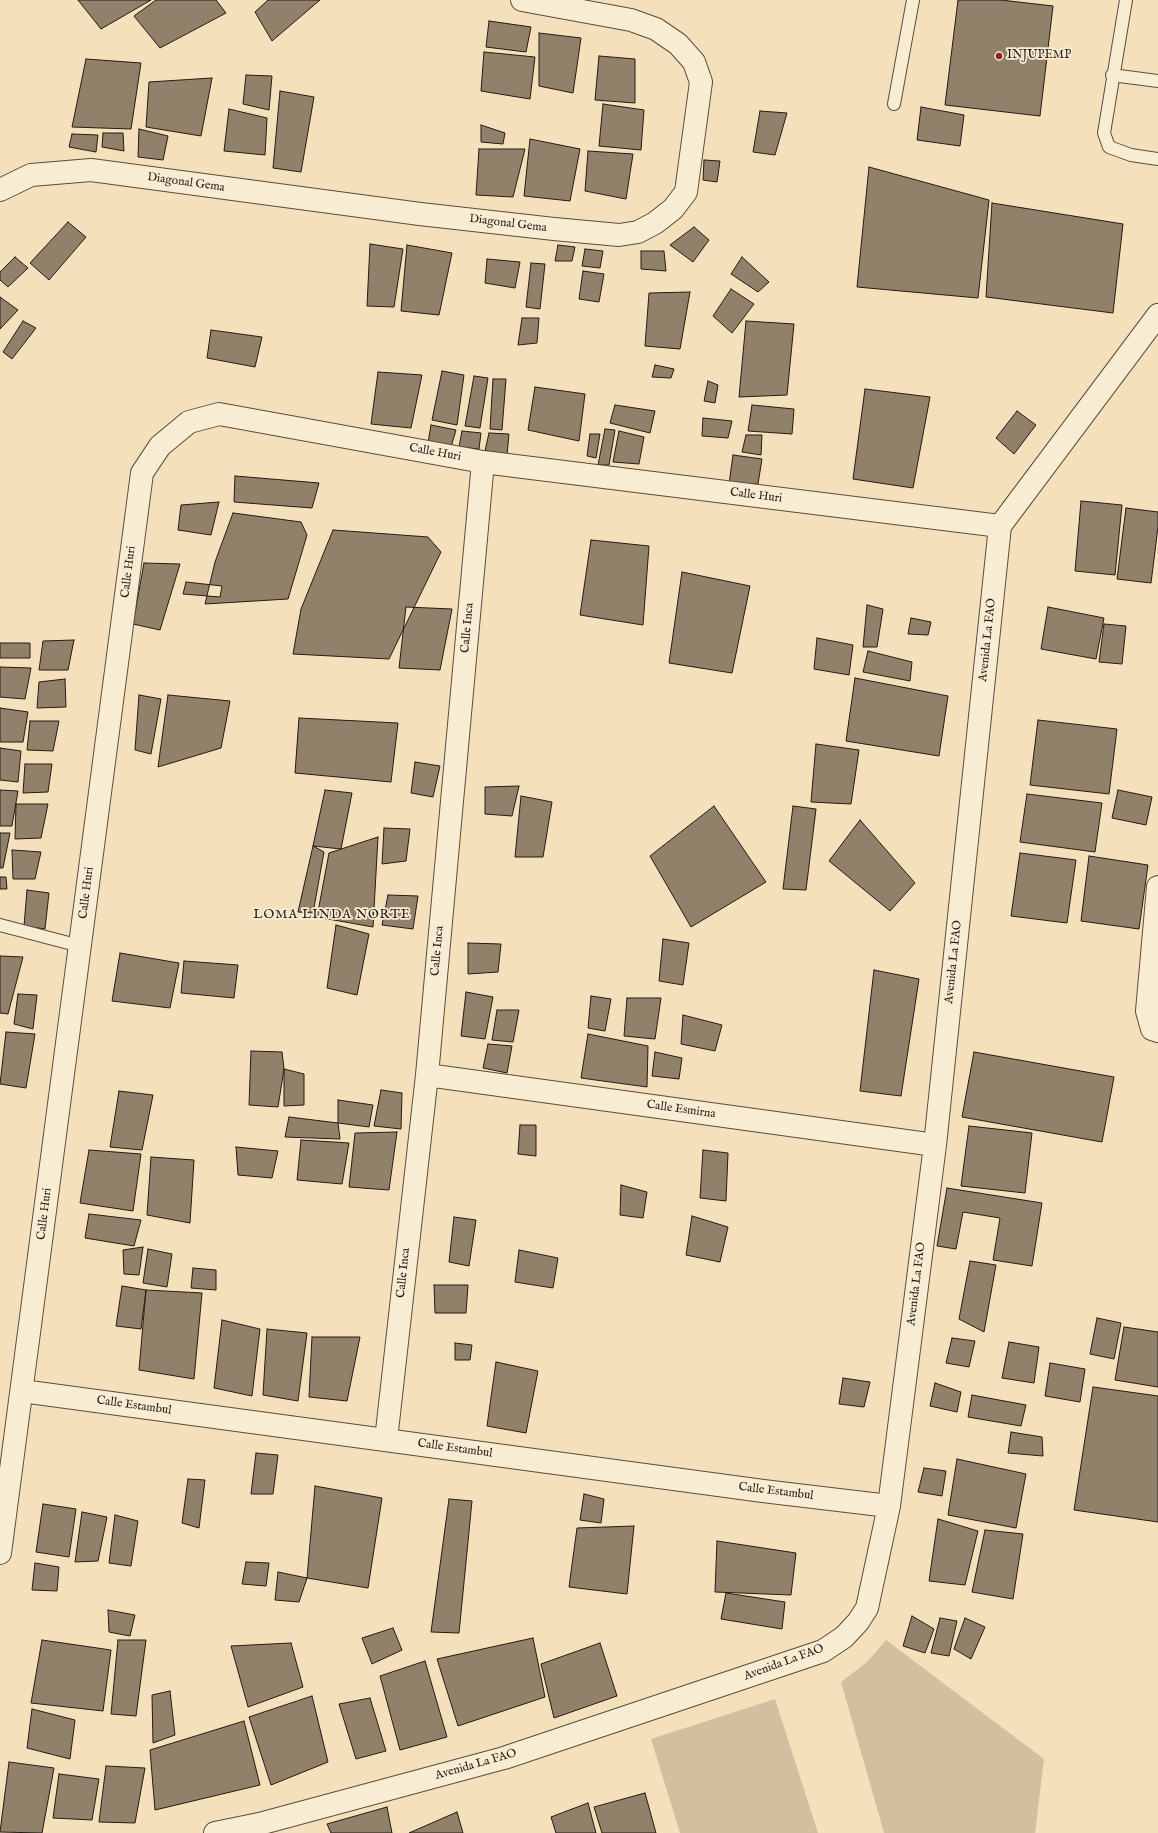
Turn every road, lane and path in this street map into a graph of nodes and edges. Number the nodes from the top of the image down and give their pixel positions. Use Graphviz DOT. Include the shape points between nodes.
graph roads {
  1 [pos="522,0"];
  2 [pos="914,0"];
  3 [pos="1126,0"];
  4 [pos="1112,75"];
  5 [pos="1158,81"];
  6 [pos="894,104"];
  7 [pos="1158,159"];
  8 [pos="0,190"];
  9 [pos="1158,315"];
  10 [pos="483,462"];
  11 [pos="1000,526"];
  12 [pos="1158,887"];
  13 [pos="0,925"];
  14 [pos="80,946"];
  15 [pos="1158,1031"];
  16 [pos="427,1075"];
  17 [pos="935,1145"];
  18 [pos="22,1391"];
  19 [pos="386,1440"];
  20 [pos="889,1506"];
  21 [pos="0,1553"];
  22 [pos="215,1833"];
  1 -- 8 [label="street, Diagonal Gema" via="631,20 656,29 678,44 694,62 701,82 686,192 673,209 655,223 638,232 619,235 554,229 412,213 91,170 31,175"];
  2 -- 6 [label="lane"];
  3 -- 4 [label="lane"];
  4 -- 5 [label="lane"];
  4 -- 7 [label="lane" via="1104,133 1108,147 1131,155"];
  9 -- 11 [label="street"];
  10 -- 11 [label="street, Calle Huri"];
  10 -- 14 [label="street, Calle Huri" via="219,414 189,422 160,446 142,473"];
  10 -- 16 [label="street, Calle Inca"];
  11 -- 17 [label="street, Avenida La FAO"];
  12 -- 15 [label="street" via="1147,1011 1152,1029"];
  13 -- 14 [label="lane"];
  14 -- 18 [label="street, Calle Huri"];
  16 -- 17 [label="street, Calle Esmirna"];
  16 -- 19 [label="street, Calle Inca"];
  17 -- 20 [label="street, Avenida La FAO"];
  18 -- 19 [label="street, Calle Estambul"];
  18 -- 21 [label="street, Calle Huri"];
  19 -- 20 [label="street, Calle Estambul"];
  20 -- 22 [label="street, Avenida La FAO" via="867,1608 844,1637 824,1650 504,1758 266,1822"];
}
